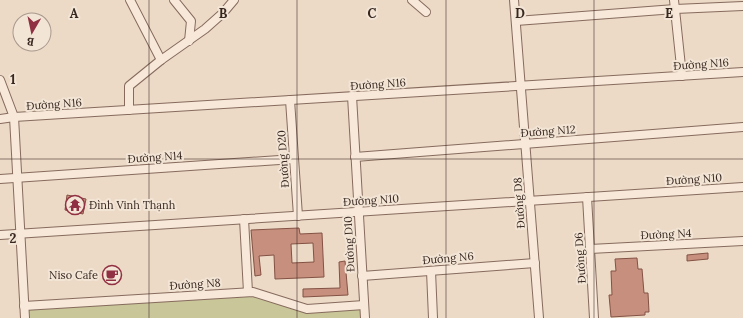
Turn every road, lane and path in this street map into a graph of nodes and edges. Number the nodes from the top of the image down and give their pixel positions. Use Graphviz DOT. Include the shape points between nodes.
graph roads {
  1 [pos="130,0"];
  2 [pos="174,0"];
  3 [pos="234,0"];
  4 [pos="412,0"];
  5 [pos="514,0"];
  6 [pos="674,0"];
  7 [pos="743,6"];
  8 [pos="675,9"];
  9 [pos="426,12"];
  10 [pos="516,21"];
  11 [pos="189,41"];
  12 [pos="161,60"];
  13 [pos="743,72"];
  14 [pos="682,76"];
  15 [pos="0,80"];
  16 [pos="521,86"];
  17 [pos="352,96"];
  18 [pos="290,100"];
  19 [pos="129,110"];
  20 [pos="14,117"];
  21 [pos="0,119"];
  22 [pos="743,128"];
  23 [pos="526,144"];
  24 [pos="355,157"];
  25 [pos="294,159"];
  26 [pos="17,178"];
  27 [pos="0,179"];
  28 [pos="743,187"];
  29 [pos="587,197"];
  30 [pos="530,201"];
  31 [pos="358,212"];
  32 [pos="298,216"];
  33 [pos="244,219"];
  34 [pos="20,233"];
  35 [pos="0,234"];
  36 [pos="743,241"];
  37 [pos="590,250"];
  38 [pos="535,262"];
  39 [pos="431,271"];
  40 [pos="362,276"];
  41 [pos="248,292"];
  42 [pos="364,305"];
  43 [pos="24,306"];
  44 [pos="25,318"];
  45 [pos="365,318"];
  46 [pos="433,318"];
  47 [pos="539,318"];
  48 [pos="594,318"];
  1 -- 12 [label="street"];
  2 -- 11 [label="street" via="191,21"];
  3 -- 11 [label="street" via="223,13"];
  4 -- 9 [label="street"];
  5 -- 10 [label="street"];
  6 -- 8 [label="street"];
  7 -- 8 [label="street"];
  8 -- 10 [label="street"];
  8 -- 14 [label="street"];
  10 -- 16 [label="street"];
  11 -- 12 [label="street"];
  12 -- 19 [label="street" via="129,86"];
  13 -- 14 [label="street, Đường N16"];
  14 -- 16 [label="street, Đường N16"];
  15 -- 20 [label="street"];
  16 -- 17 [label="street, Đường N16"];
  16 -- 23 [label="street, Đường D8"];
  17 -- 18 [label="street, Đường N16"];
  17 -- 24 [label="street, Đường D10"];
  18 -- 19 [label="street, Đường N16"];
  18 -- 25 [label="street, Đường D20"];
  19 -- 20 [label="street, Đường N16"];
  20 -- 21 [label="street, Đường N16"];
  20 -- 26 [label="street"];
  22 -- 23 [label="street, Đường N12"];
  23 -- 24 [label="street, Đường N12"];
  23 -- 30 [label="street, Đường D8"];
  24 -- 31 [label="street, Đường D10"];
  25 -- 26 [label="street, Đường N14"];
  25 -- 32 [label="street, Đường D20"];
  26 -- 27 [label="street, Đường N14"];
  26 -- 34 [label="street"];
  28 -- 29 [label="street, Đường N10"];
  29 -- 30 [label="street, Đường N10"];
  29 -- 37 [label="street, Đường D6"];
  30 -- 31 [label="street, Đường N10"];
  30 -- 38 [label="street, Đường D8"];
  31 -- 32 [label="street, Đường N10"];
  31 -- 40 [label="street, Đường D10"];
  32 -- 33 [label="street, Đường N10"];
  33 -- 34 [label="street, Đường N10"];
  33 -- 41 [label="street"];
  34 -- 35 [label="street, Đường N10"];
  34 -- 43 [label="street"];
  36 -- 37 [label="street, Đường N4"];
  37 -- 48 [label="street, Đường D6"];
  38 -- 39 [label="street, Đường N6"];
  38 -- 47 [label="street, Đường D8"];
  39 -- 40 [label="street, Đường N6"];
  39 -- 46 [label="street"];
  40 -- 42 [label="street, Đường D10"];
  41 -- 42 [label="street, Đường N8" via="307,309"];
  41 -- 43 [label="street, Đường N8"];
  42 -- 45 [label="street, Đường D10"];
  43 -- 44 [label="street"];
}
